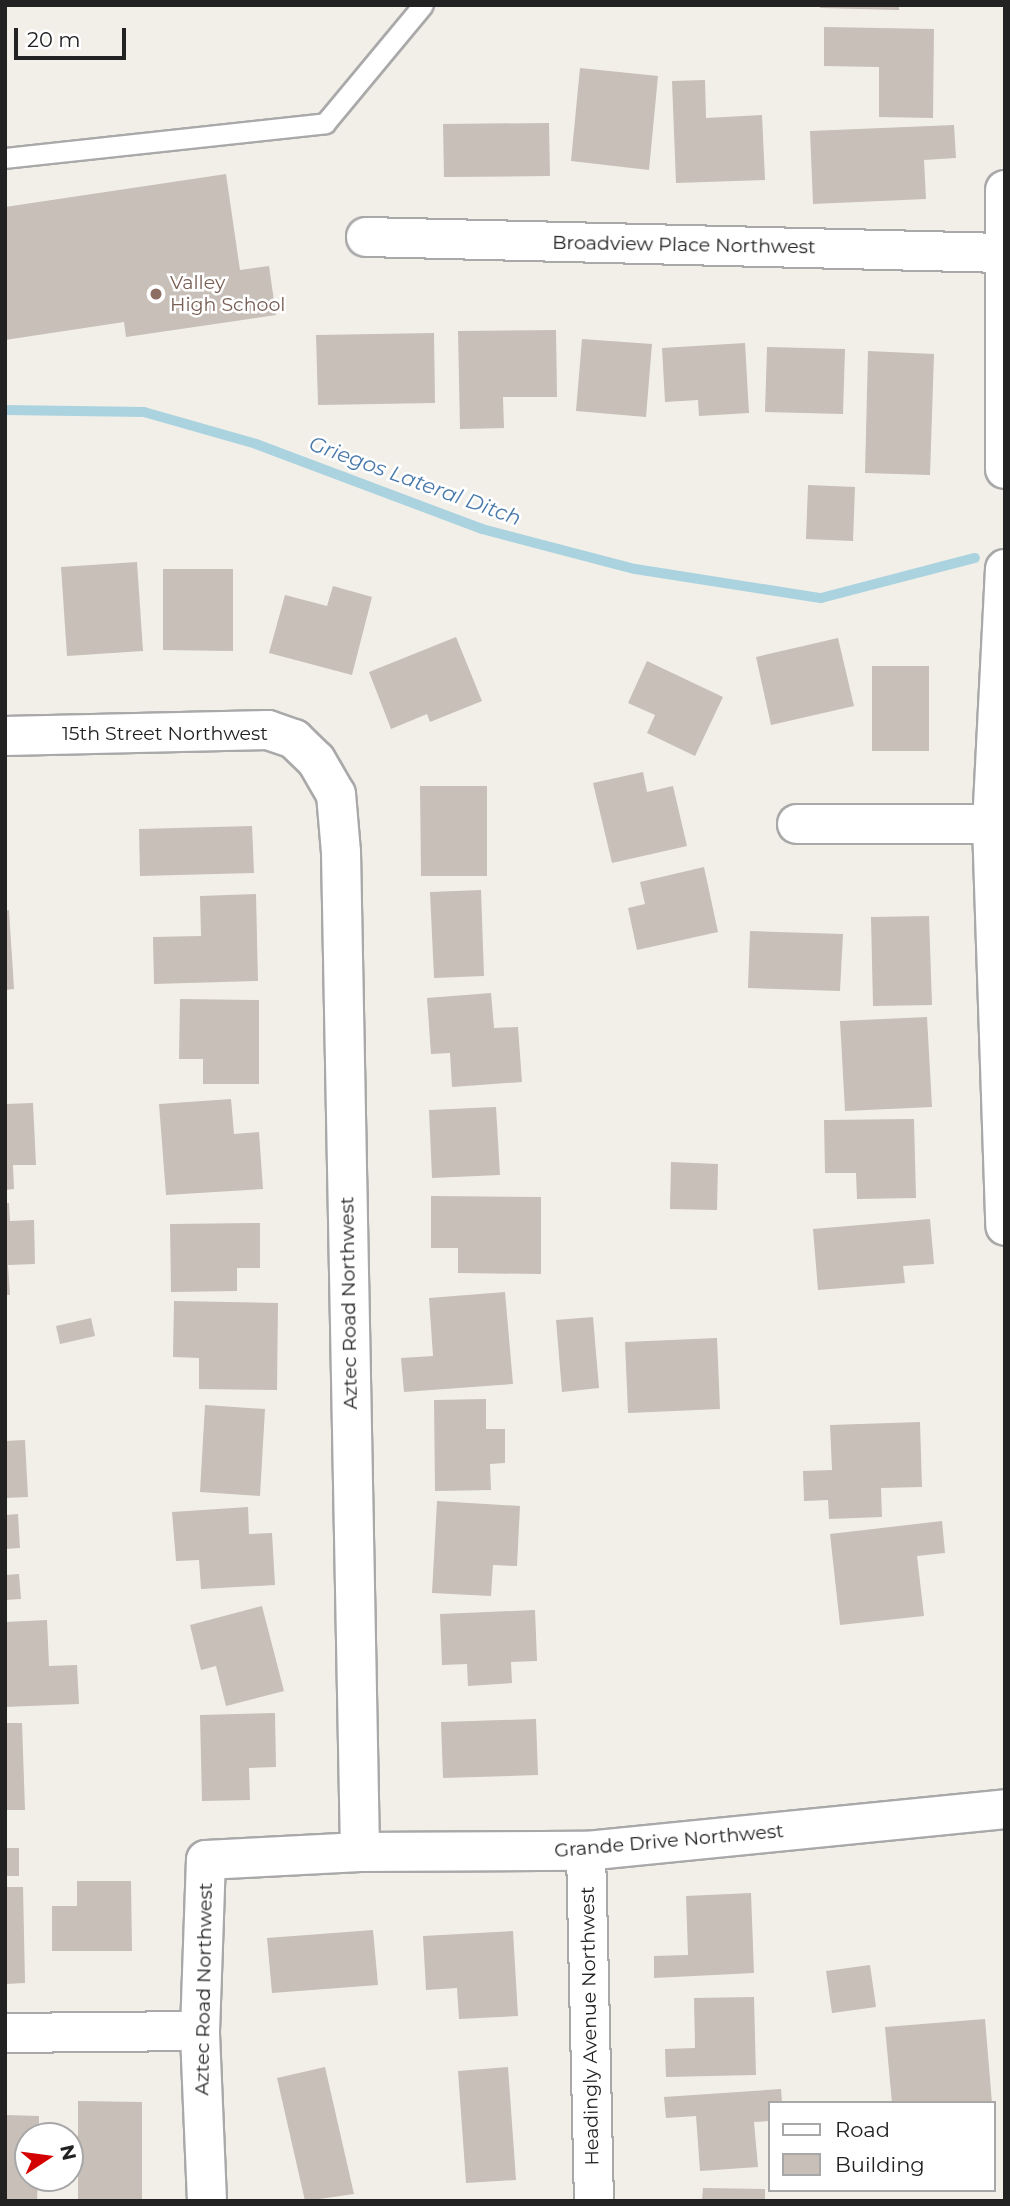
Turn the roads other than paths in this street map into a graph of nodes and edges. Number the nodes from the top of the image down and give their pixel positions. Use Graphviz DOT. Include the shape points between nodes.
graph roads {
  1 [pos="423,5"];
  2 [pos="5,158"];
  3 [pos="1005,190"];
  4 [pos="366,237"];
  5 [pos="1001,253"];
  6 [pos="1005,469"];
  7 [pos="1005,569"];
  8 [pos="5,736"];
  9 [pos="316,760"];
  10 [pos="797,824"];
  11 [pos="992,824"];
  12 [pos="1005,1226"];
  13 [pos="1005,1809"];
  14 [pos="586,1851"];
  15 [pos="360,1852"];
  16 [pos="206,1860"];
  17 [pos="200,2031"];
  18 [pos="5,2033"];
  19 [pos="207,2201"];
  20 [pos="594,2201"];
  1 -- 2 [label="lane" via="325,123"];
  3 -- 5 [label="street"];
  4 -- 5 [label="street, Broadview Place Northwest"];
  5 -- 6 [label="street"];
  7 -- 11 [label="street"];
  8 -- 9 [label="street, 15th Street Northwest" via="268,730 294,739"];
  9 -- 15 [label="street, Aztec Road Northwest" via="336,794 341,852"];
  10 -- 11 [label="street"];
  11 -- 12 [label="street"];
  13 -- 14 [label="street, Grande Drive Northwest"];
  14 -- 15 [label="street, Grande Drive Northwest"];
  14 -- 20 [label="street, Headingly Avenue Northwest"];
  15 -- 16 [label="street, Grande Drive Northwest"];
  16 -- 17 [label="street, Aztec Road Northwest"];
  17 -- 18 [label="street"];
  17 -- 19 [label="street, Aztec Road Northwest"];
}
